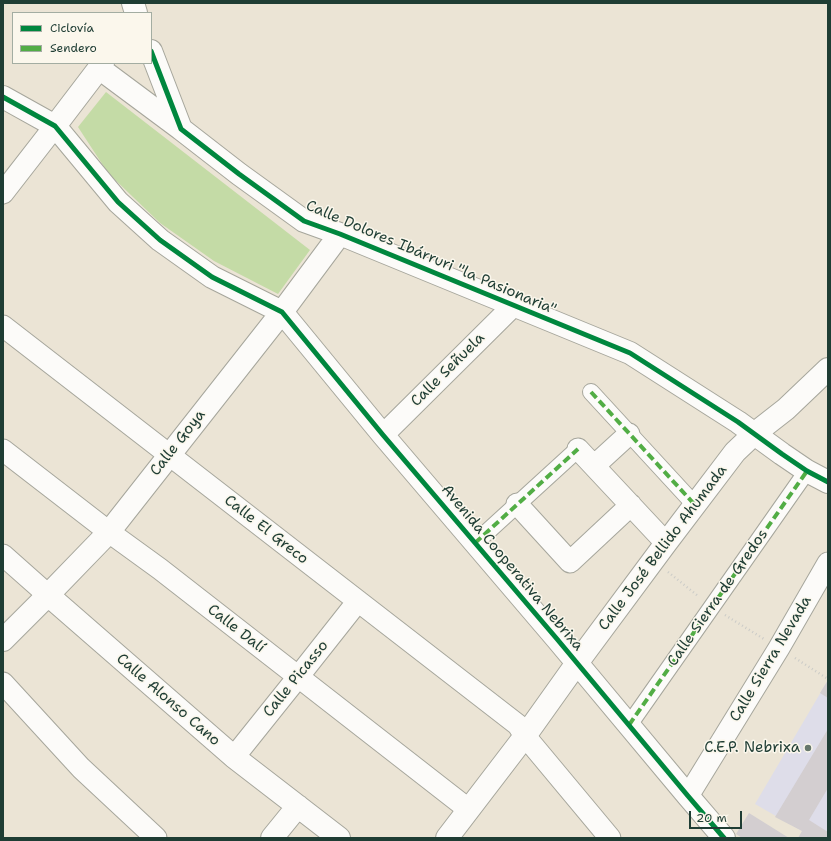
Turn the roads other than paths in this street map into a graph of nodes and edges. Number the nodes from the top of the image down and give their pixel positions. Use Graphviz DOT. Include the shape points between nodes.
graph roads {
  1 [pos="152,54"];
  2 [pos="101,65"];
  3 [pos="3,97"];
  4 [pos="55,126"];
  5 [pos="181,129"];
  6 [pos="3,193"];
  7 [pos="340,234"];
  8 [pos="514,305"];
  9 [pos="282,312"];
  10 [pos="3,326"];
  11 [pos="828,369"];
  12 [pos="591,392"];
  13 [pos="629,434"];
  14 [pos="754,434"];
  15 [pos="383,435"];
  16 [pos="578,449"];
  17 [pos="3,450"];
  18 [pos="169,455"];
  19 [pos="594,466"];
  20 [pos="807,471"];
  21 [pos="828,482"];
  22 [pos="517,504"];
  23 [pos="631,505"];
  24 [pos="695,505"];
  25 [pos="109,532"];
  26 [pos="475,543"];
  27 [pos="666,543"];
  28 [pos="3,555"];
  29 [pos="828,563"];
  30 [pos="48,595"];
  31 [pos="358,601"];
  32 [pos="3,640"];
  33 [pos="577,663"];
  34 [pos="298,677"];
  35 [pos="3,684"];
  36 [pos="629,725"];
  37 [pos="525,736"];
  38 [pos="234,757"];
  39 [pos="688,796"];
  40 [pos="298,806"];
  41 [pos="468,809"];
  42 [pos="156,838"];
  43 [pos="272,838"];
  44 [pos="339,838"];
  45 [pos="447,838"];
  46 [pos="610,838"];
  47 [pos="724,838"];
  1 -- 5 [label="street"];
  2 -- 4 [label="street"];
  2 -- 5 [label="street, Calle Dolores Ibárruri \"la Pasionaria\""];
  3 -- 4 [label="street"];
  4 -- 6 [label="street"];
  4 -- 9 [label="street" via="118,202 160,240 212,277"];
  5 -- 7 [label="street, Calle Dolores Ibárruri \"la Pasionaria\"" via="304,221"];
  7 -- 8 [label="street, Calle Dolores Ibárruri \"la Pasionaria\""];
  7 -- 9 [label="street, Calle Goya"];
  8 -- 14 [label="street, Calle Dolores Ibárruri \"la Pasionaria\"" via="630,353"];
  8 -- 15 [label="street, Calle Señuela"];
  9 -- 15 [label="street, Avenida Cooperativa Nebrixa"];
  9 -- 18 [label="street, Calle Goya"];
  10 -- 18 [label="street, Calle El Greco"];
  11 -- 14 [label="street, Calle José Bellido Ahumada" via="786,409"];
  12 -- 13 [label="street"];
  13 -- 19 [label="street"];
  13 -- 24 [label="street"];
  14 -- 20 [label="street, Calle Dolores Ibárruri \"la Pasionaria\""];
  14 -- 24 [label="street, Calle José Bellido Ahumada" via="735,452"];
  15 -- 26 [label="street, Avenida Cooperativa Nebrixa"];
  16 -- 19 [label="street"];
  16 -- 22 [label="street"];
  17 -- 25 [label="street, Calle Dalí"];
  18 -- 25 [label="street, Calle Goya"];
  18 -- 31 [label="street, Calle El Greco"];
  19 -- 23 [label="street"];
  20 -- 21 [label="street, Calle Dolores Ibárruri \"la Pasionaria\""];
  20 -- 36 [label="street, Calle Sierra de Gredos"];
  22 -- 23 [label="street" via="570,562"];
  22 -- 26 [label="street"];
  23 -- 27 [label="street"];
  24 -- 27 [label="street, Calle José Bellido Ahumada"];
  25 -- 30 [label="street, Calle Goya"];
  25 -- 34 [label="street, Calle Dalí"];
  26 -- 33 [label="street, Avenida Cooperativa Nebrixa"];
  27 -- 33 [label="street, Calle José Bellido Ahumada"];
  28 -- 30 [label="street, Calle Alonso Cano"];
  29 -- 39 [label="street, Calle Sierra Nevada"];
  30 -- 32 [label="street, Calle Goya"];
  30 -- 38 [label="street, Calle Alonso Cano"];
  31 -- 34 [label="street, Calle Picasso"];
  31 -- 37 [label="street, Calle El Greco" via="518,725"];
  33 -- 36 [label="street, Avenida Cooperativa Nebrixa"];
  33 -- 37 [label="street, Calle José Bellido Ahumada"];
  34 -- 38 [label="street, Calle Picasso"];
  34 -- 41 [label="street, Calle Dalí"];
  35 -- 42 [label="street" via="80,768"];
  36 -- 39 [label="street, Avenida Cooperativa Nebrixa"];
  37 -- 41 [label="street, Calle José Bellido Ahumada"];
  37 -- 46 [label="street, Calle El Greco"];
  38 -- 40 [label="street, Calle Alonso Cano"];
  39 -- 47 [label="street, Avenida Cooperativa Nebrixa"];
  40 -- 43 [label="street"];
  40 -- 44 [label="street, Calle Alonso Cano"];
  41 -- 45 [label="street, Calle José Bellido Ahumada"];
}
